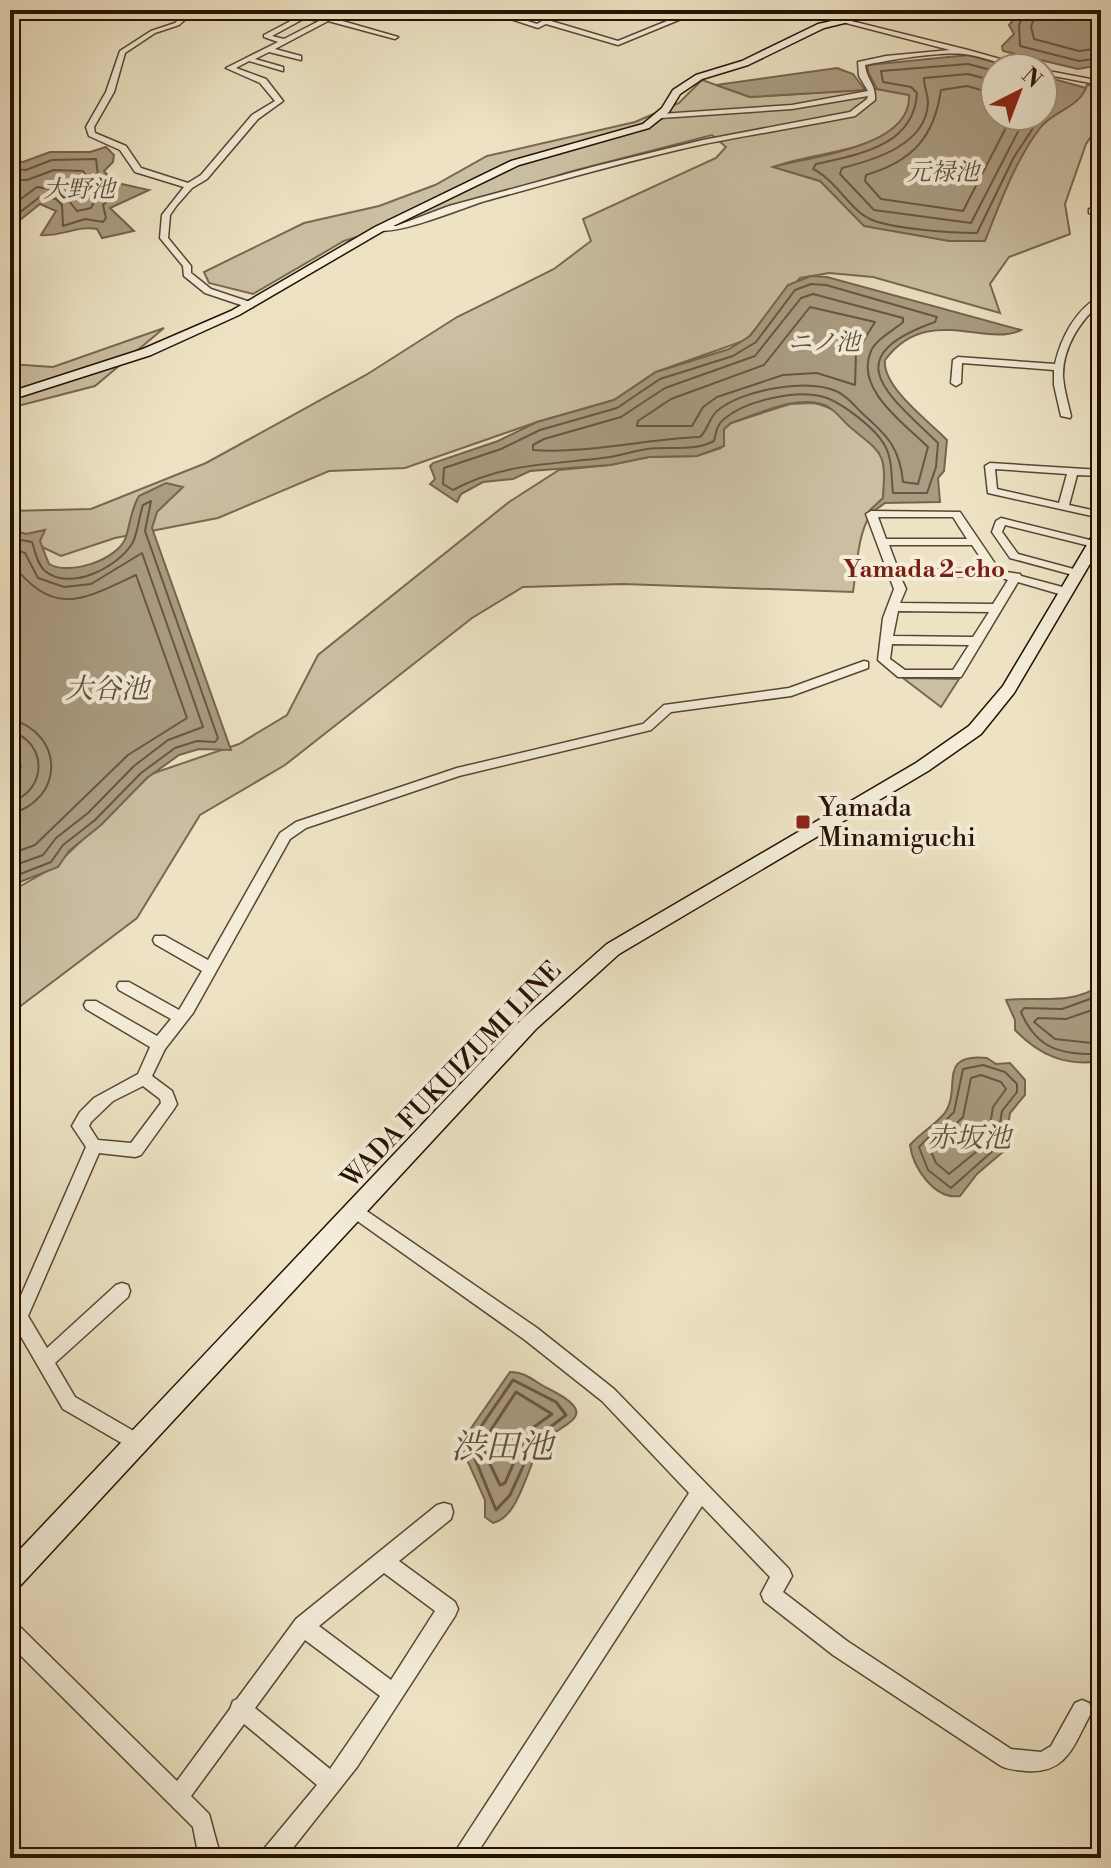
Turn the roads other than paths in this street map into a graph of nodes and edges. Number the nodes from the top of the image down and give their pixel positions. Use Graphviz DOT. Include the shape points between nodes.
graph roads {
  1 [pos="193,10"];
  2 [pos="340,10"];
  3 [pos="486,10"];
  4 [pos="566,10"];
  5 [pos="700,10"];
  6 [pos="799,10"];
  7 [pos="894,10"];
  8 [pos="1085,10"];
  9 [pos="1101,11"];
  10 [pos="326,19"];
  11 [pos="842,21"];
  12 [pos="549,23"];
  13 [pos="395,37"];
  14 [pos="282,41"];
  15 [pos="267,49"];
  16 [pos="966,51"];
  17 [pos="979,55"];
  18 [pos="249,59"];
  19 [pos="1059,75"];
  20 [pos="1101,83"];
  21 [pos="871,93"];
  22 [pos="661,116"];
  23 [pos="189,186"];
  24 [pos="379,229"];
  25 [pos="1101,299"];
  26 [pos="250,305"];
  27 [pos="1058,367"];
  28 [pos="956,383"];
  29 [pos="10,396"];
  30 [pos="1066,416"];
  31 [pos="1073,471"];
  32 [pos="1101,473"];
  33 [pos="1063,507"];
  34 [pos="1101,515"];
  35 [pos="1098,538"];
  36 [pos="882,542"];
  37 [pos="975,542"];
  38 [pos="894,572"];
  39 [pos="996,573"];
  40 [pos="1077,573"];
  41 [pos="1016,576"];
  42 [pos="1066,592"];
  43 [pos="893,607"];
  44 [pos="995,608"];
  45 [pos="887,640"];
  46 [pos="976,641"];
  47 [pos="864,665"];
  48 [pos="160,940"];
  49 [pos="211,969"];
  50 [pos="124,986"];
  51 [pos="91,1005"];
  52 [pos="181,1018"];
  53 [pos="159,1045"];
  54 [pos="144,1078"];
  55 [pos="94,1146"];
  56 [pos="355,1210"];
  57 [pos="122,1291"];
  58 [pos="13,1313"];
  59 [pos="44,1362"];
  60 [pos="138,1443"];
  61 [pos="701,1491"];
  62 [pos="444,1512"];
  63 [pos="383,1561"];
  64 [pos="10,1578"];
  65 [pos="303,1626"];
  66 [pos="10,1631"];
  67 [pos="392,1693"];
  68 [pos="240,1708"];
  69 [pos="1082,1710"];
  70 [pos="331,1783"];
  71 [pos="177,1798"];
  72 [pos="210,1858"];
  73 [pos="271,1858"];
  74 [pos="462,1858"];
  1 -- 23 [label="street" via="122,52 110,92 90,127 92,134 123,148 138,170"];
  2 -- 10 [label="street"];
  3 -- 12 [label="street" via="538,26"];
  4 -- 12 [label="street"];
  5 -- 12 [label="street" via="618,43"];
  6 -- 11 [label="street"];
  7 -- 11 [label="street"];
  8 -- 9 [label="main road"];
  10 -- 13 [label="street"];
  10 -- 14 [label="street"];
  10 -- 14 [label="street" via="304,16 266,36"];
  11 -- 16 [label="street"];
  11 -- 22 [label="street" via="805,31 745,63 687,83"];
  14 -- 15 [label="street"];
  15 -- 18 [label="street"];
  15 -- 18 [label="street" via="295,57 276,68"];
  16 -- 17 [label="street"];
  16 -- 21 [label="street" via="861,64"];
  18 -- 23 [label="street" via="230,68 263,81 279,101 255,117 204,177"];
  19 -- 20 [label="street"];
  21 -- 22 [label="street" via="792,107"];
  21 -- 24 [label="street" via="865,106 834,119 725,137 596,168"];
  22 -- 24 [label="street" via="646,126 515,163"];
  23 -- 26 [label="street" via="166,215 164,238 187,266 187,274 208,291"];
  24 -- 26 [label="street"];
  25 -- 27 [label="street" via="1075,326"];
  26 -- 29 [label="street" via="147,352"];
  27 -- 28 [label="street" via="958,360"];
  27 -- 30 [label="street"];
  31 -- 32 [label="street"];
  31 -- 33 [label="street"];
  31 -- 33 [label="street" via="990,466 992,491"];
  33 -- 34 [label="street"];
  35 -- 40 [label="street, WADA FUKUIZUMI LINE"];
  35 -- 40 [label="street" via="1001,521 997,532 1014,556"];
  36 -- 37 [label="street"];
  36 -- 37 [label="street" via="871,514 956,514"];
  36 -- 38 [label="street"];
  37 -- 39 [label="street"];
  38 -- 39 [label="street"];
  38 -- 43 [label="street" via="900,589"];
  39 -- 41 [label="street"];
  40 -- 42 [label="street, WADA FUKUIZUMI LINE"];
  41 -- 42 [label="street"];
  41 -- 44 [label="street"];
  42 -- 56 [label="street, WADA FUKUIZUMI LINE" via="995,711 975,730 922,767 613,949 529,1024"];
  43 -- 44 [label="street"];
  43 -- 45 [label="street"];
  44 -- 46 [label="street"];
  45 -- 46 [label="street"];
  45 -- 46 [label="street" via="884,660 902,674 957,674"];
  47 -- 49 [label="street" via="791,692 668,708 647,727 457,772 301,825 285,836"];
  48 -- 49 [label="street"];
  49 -- 52 [label="street"];
  50 -- 52 [label="street"];
  51 -- 53 [label="street"];
  52 -- 53 [label="street"];
  53 -- 54 [label="street"];
  54 -- 55 [label="street" via="87,1110 80,1126"];
  54 -- 55 [label="street" via="167,1096 169,1104 135,1150"];
  55 -- 58 [label="street"];
  56 -- 60 [label="street, WADA FUKUIZUMI LINE"];
  56 -- 61 [label="street" via="608,1395"];
  57 -- 59 [label="street"];
  58 -- 59 [label="street"];
  59 -- 60 [label="street" via="69,1403"];
  60 -- 64 [label="street, WADA FUKUIZUMI LINE"];
  61 -- 69 [label="street" via="782,1576 771,1594 851,1656 1008,1759 1043,1762 1058,1753"];
  61 -- 74 [label="street"];
  62 -- 63 [label="street"];
  63 -- 65 [label="street"];
  63 -- 67 [label="street" via="448,1609"];
  65 -- 67 [label="street"];
  65 -- 68 [label="street"];
  66 -- 71 [label="street"];
  67 -- 70 [label="street"];
  68 -- 70 [label="street"];
  68 -- 71 [label="street"];
  70 -- 73 [label="street"];
  71 -- 72 [label="street" via="202,1821"];
}
